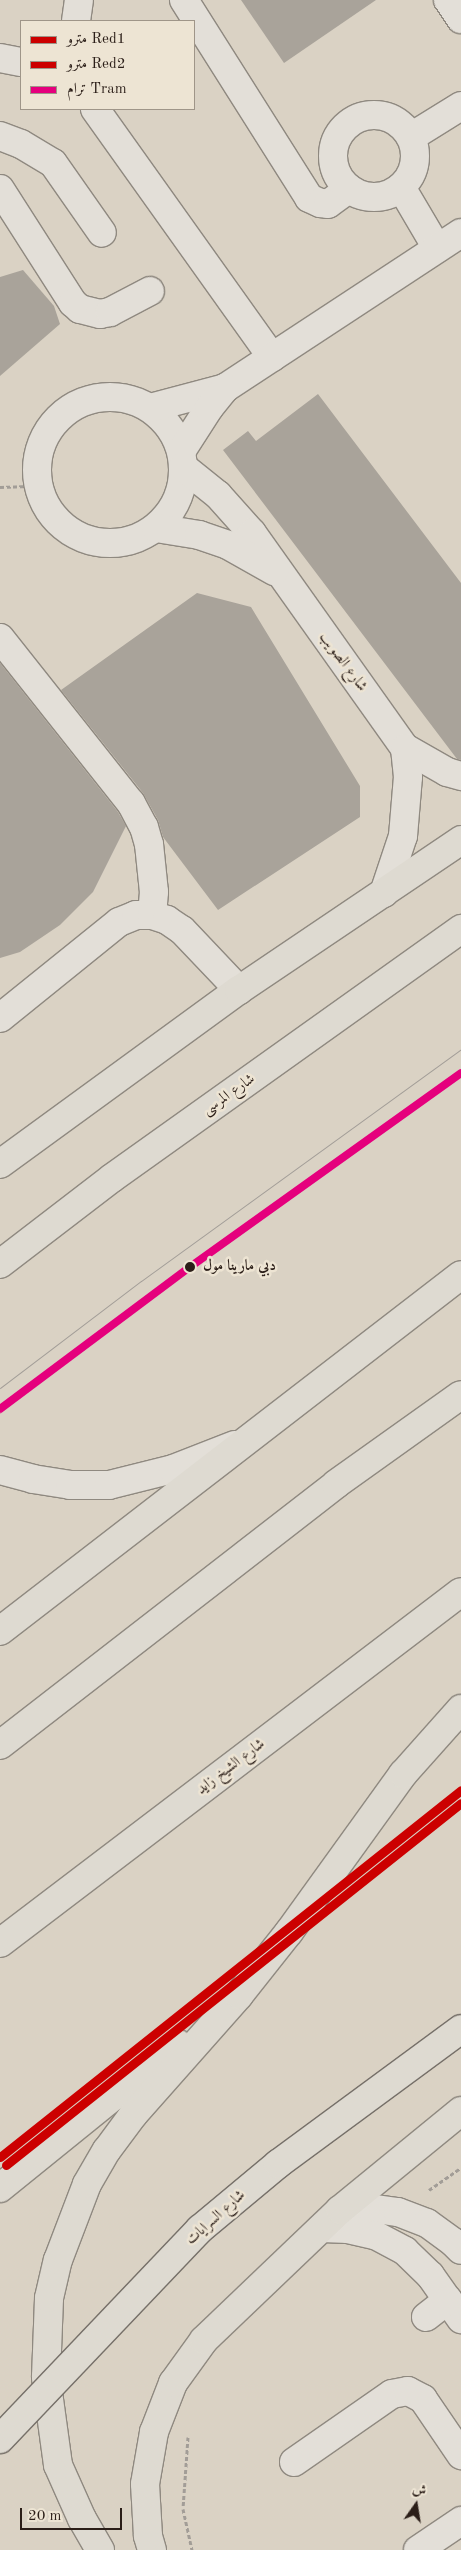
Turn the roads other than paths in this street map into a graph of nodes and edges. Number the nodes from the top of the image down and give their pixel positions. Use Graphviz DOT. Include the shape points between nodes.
graph roads {
  1 [pos="79,0"];
  2 [pos="184,0"];
  3 [pos="448,0"];
  4 [pos="461,19"];
  5 [pos="76,20"];
  6 [pos="461,106"];
  7 [pos="97,110"];
  8 [pos="0,136"];
  9 [pos="411,137"];
  10 [pos="401,187"];
  11 [pos="349,189"];
  12 [pos="0,190"];
  13 [pos="102,233"];
  14 [pos="461,233"];
  15 [pos="437,248"];
  16 [pos="150,291"];
  17 [pos="272,357"];
  18 [pos="225,388"];
  19 [pos="150,408"];
  20 [pos="182,459"];
  21 [pos="156,528"];
  22 [pos="282,576"];
  23 [pos="0,638"];
  24 [pos="405,748"];
  25 [pos="461,776"];
  26 [pos="461,840"];
  27 [pos="384,893"];
  28 [pos="152,915"];
  29 [pos="461,929"];
  30 [pos="239,990"];
  31 [pos="0,1018"];
  32 [pos="39,1134"];
  33 [pos="0,1148"];
  34 [pos="0,1164"];
  35 [pos="0,1264"];
  36 [pos="461,1275"];
  37 [pos="461,1395"];
  38 [pos="248,1440"];
  39 [pos="0,1470"];
  40 [pos="461,1592"];
  41 [pos="0,1631"];
  42 [pos="461,1708"];
  43 [pos="0,1745"];
  44 [pos="0,1943"];
  45 [pos="239,1995"];
  46 [pos="461,2029"];
  47 [pos="461,2111"];
  48 [pos="0,2188"];
  49 [pos="331,2219"];
  50 [pos="461,2250"];
  51 [pos="454,2310"];
  52 [pos="426,2317"];
  53 [pos="0,2439"];
  54 [pos="461,2455"];
  55 [pos="294,2462"];
  56 [pos="461,2521"];
  57 [pos="100,2550"];
  58 [pos="152,2550"];
  59 [pos="418,2550"];
  1 -- 5 [label="street"];
  2 -- 11 [label="street" via="309,198 328,204"];
  3 -- 4 [label="street"];
  6 -- 9 [label="street"];
  7 -- 17 [label="street"];
  8 -- 13 [label="street" via="21,144 53,164"];
  9 -- 10 [label="street" via="415,147 414,168"];
  9 -- 11 [label="street" via="399,123 382,115 364,115 347,124 336,138 332,157 337,174"];
  10 -- 11 [label="street" via="376,198"];
  10 -- 15 [label="street"];
  12 -- 16 [label="street" via="80,309 100,314 110,312"];
  14 -- 15 [label="street"];
  15 -- 17 [label="street"];
  17 -- 18 [label="street"];
  18 -- 19 [label="street"];
  18 -- 20 [label="street" via="209,408"];
  19 -- 20 [label="street" via="164,419 174,434"];
  19 -- 21 [label="street" via="127,398 102,396 78,403 58,417 43,438 36,462 37,486 47,509 64,528 85,539 110,544 134,540"];
  20 -- 21 [label="street" via="182,489 172,511"];
  20 -- 22 [label="street, شارع الصويب" via="236,513"];
  21 -- 22 [label="street" via="199,535 228,545 256,558"];
  22 -- 24 [label="street, شارع الصويب"];
  23 -- 28 [label="street" via="136,811 144,826 150,852 154,892"];
  24 -- 25 [label="street, شارع الصويب" via="447,772"];
  24 -- 27 [label="street, شارع الصويب" via="408,777 403,836"];
  26 -- 27 [label="main road"];
  27 -- 30 [label="main road"];
  28 -- 30 [label="street" via="182,930"];
  28 -- 31 [label="street" via="119,922"];
  29 -- 35 [label="main road, شارع المرسى" via="120,1172"];
  30 -- 32 [label="main road"];
  32 -- 33 [label="street"];
  32 -- 34 [label="main road"];
  36 -- 38 [label="main road"];
  37 -- 43 [label="main road" via="336,1484"];
  38 -- 39 [label="street" via="173,1469 109,1484 70,1485"];
  38 -- 41 [label="main road"];
  40 -- 44 [label="main road, شارع الشيخ زايد"];
  42 -- 45 [label="main road" via="403,1774 289,1932"];
  45 -- 48 [label="main road"];
  45 -- 57 [label="main road" via="133,2115 107,2150 87,2184 58,2260 48,2298 46,2377 58,2465 82,2520"];
  46 -- 53 [label="main road, شارع السرايات, bridge" via="278,2164 200,2229"];
  47 -- 49 [label="main road"];
  49 -- 50 [label="street" via="369,2208 398,2212 427,2223"];
  49 -- 51 [label="street" via="348,2229 375,2235 406,2251 430,2275"];
  49 -- 58 [label="main road" via="204,2340 174,2383 154,2432 145,2484 148,2536"];
  51 -- 52 [label="street"];
  54 -- 55 [label="street" via="423,2399 408,2391 392,2394"];
  56 -- 59 [label="street"];
}
